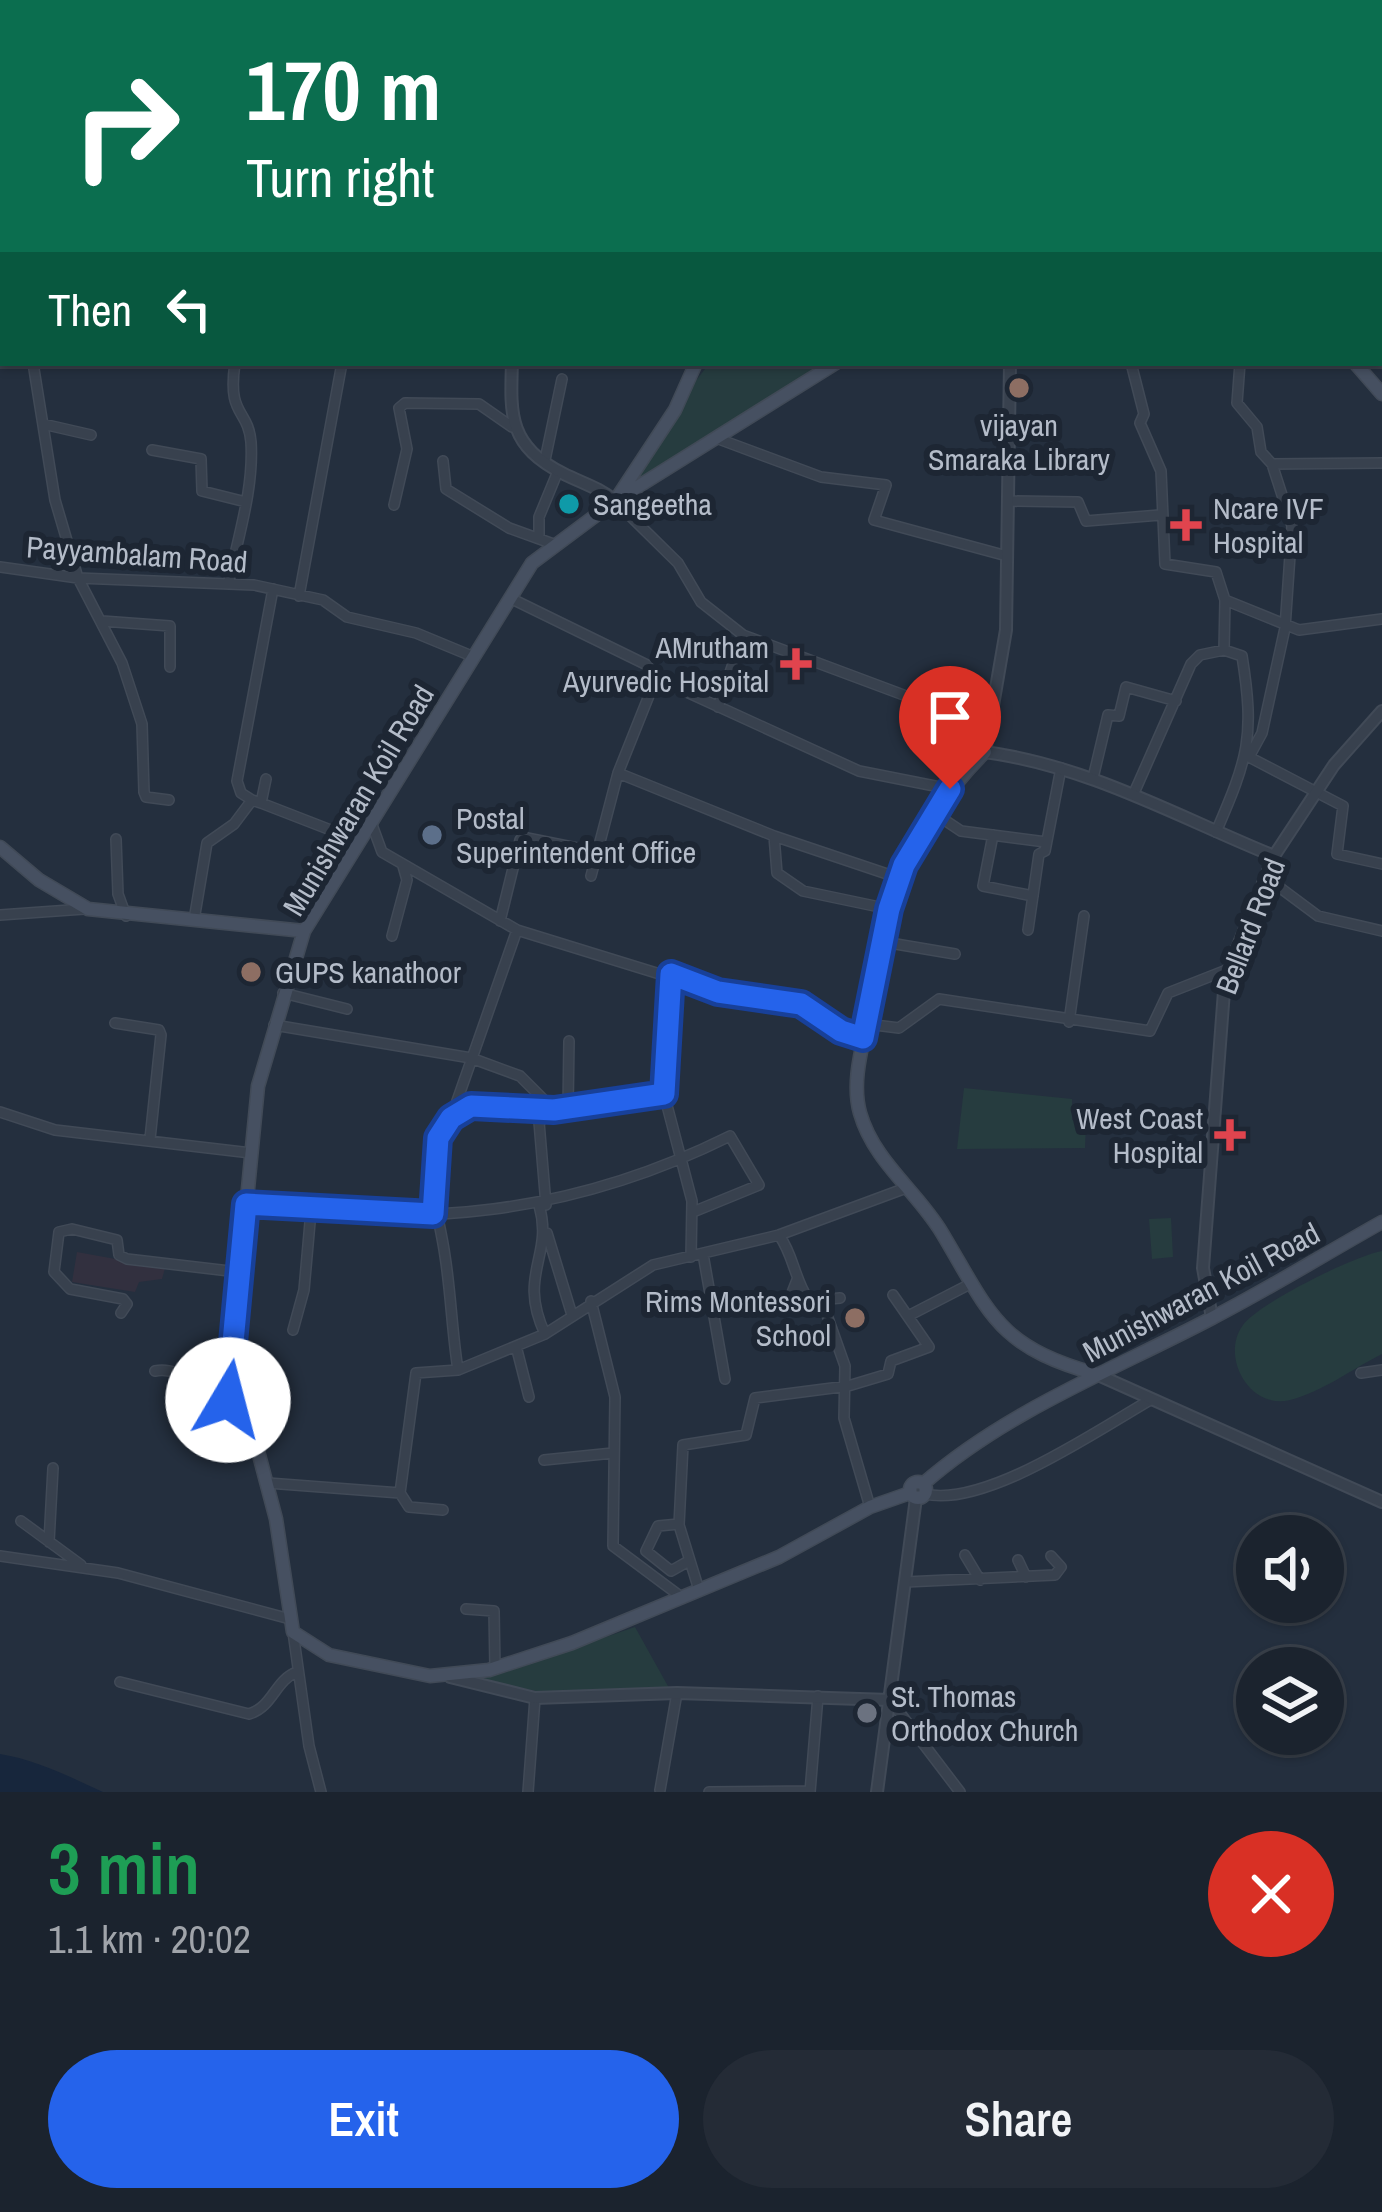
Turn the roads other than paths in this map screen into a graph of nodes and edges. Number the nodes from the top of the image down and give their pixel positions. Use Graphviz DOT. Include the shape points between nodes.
graph roads {
  1 [pos="33,366"];
  2 [pos="235,366"];
  3 [pos="341,366"];
  4 [pos="512,366"];
  5 [pos="695,366"];
  6 [pos="831,366"];
  7 [pos="1010,366"];
  8 [pos="1133,366"];
  9 [pos="1240,366"];
  10 [pos="1358,366"];
  11 [pos="562,379"];
  12 [pos="1382,394"];
  13 [pos="43,424"];
  14 [pos="512,428"];
  15 [pos="91,435"];
  16 [pos="716,438"];
  17 [pos="152,450"];
  18 [pos="545,460"];
  19 [pos="443,461"];
  20 [pos="1382,463"];
  21 [pos="1271,464"];
  22 [pos="558,471"];
  23 [pos="615,501"];
  24 [pos="1008,501"];
  25 [pos="246,502"];
  26 [pos="394,505"];
  27 [pos="1160,515"];
  28 [pos="550,542"];
  29 [pos="1007,556"];
  30 [pos="0,567"];
  31 [pos="78,578"];
  32 [pos="229,581"];
  33 [pos="273,589"];
  34 [pos="298,596"];
  35 [pos="510,598"];
  36 [pos="1225,600"];
  37 [pos="1382,620"];
  38 [pos="102,621"];
  39 [pos="1285,628"];
  40 [pos="743,635"];
  41 [pos="1224,650"];
  42 [pos="474,657"];
  43 [pos="170,667"];
  44 [pos="656,678"];
  45 [pos="1176,701"];
  46 [pos="718,707"];
  47 [pos="1382,711"];
  48 [pos="991,720"];
  49 [pos="985,752"];
  50 [pos="1249,757"];
  51 [pos="1061,768"];
  52 [pos="618,773"];
  53 [pos="1093,778"];
  54 [pos="266,779"];
  55 [pos="950,789"];
  56 [pos="1134,794"];
  57 [pos="1314,794"];
  58 [pos="169,800"];
  59 [pos="257,801"];
  60 [pos="934,813"];
  61 [pos="371,822"];
  62 [pos="1216,832"];
  63 [pos="993,835"];
  64 [pos="774,836"];
  65 [pos="116,839"];
  66 [pos="359,842"];
  67 [pos="1046,842"];
  68 [pos="0,847"];
  69 [pos="597,852"];
  70 [pos="1274,856"];
  71 [pos="1382,863"];
  72 [pos="403,866"];
  73 [pos="591,876"];
  74 [pos="899,878"];
  75 [pos="1267,878"];
  76 [pos="1033,896"];
  77 [pos="88,909"];
  78 [pos="889,909"];
  79 [pos="0,915"];
  80 [pos="126,916"];
  81 [pos="1084,916"];
  82 [pos="194,920"];
  83 [pos="500,921"];
  84 [pos="517,930"];
  85 [pos="1028,930"];
  86 [pos="304,931"];
  87 [pos="1382,931"];
  88 [pos="392,935"];
  89 [pos="884,942"];
  90 [pos="956,954"];
  91 [pos="1229,969"];
  92 [pos="671,974"];
  93 [pos="283,993"];
  94 [pos="347,1009"];
  95 [pos="1069,1022"];
  96 [pos="116,1023"];
  97 [pos="273,1025"];
  98 [pos="865,1031"];
  99 [pos="569,1041"];
  100 [pos="470,1058"];
  101 [pos="664,1094"];
  102 [pos="568,1108"];
  103 [pos="554,1110"];
  104 [pos="0,1112"];
  105 [pos="451,1118"];
  106 [pos="150,1139"];
  107 [pos="251,1153"];
  108 [pos="680,1161"];
  109 [pos="906,1188"];
  110 [pos="246,1204"];
  111 [pos="543,1205"];
  112 [pos="311,1211"];
  113 [pos="693,1212"];
  114 [pos="433,1214"];
  115 [pos="1382,1222"];
  116 [pos="547,1233"];
  117 [pos="779,1235"];
  118 [pos="697,1255"];
  119 [pos="238,1272"];
  120 [pos="797,1280"];
  121 [pos="972,1283"];
  122 [pos="893,1294"];
  123 [pos="840,1298"];
  124 [pos="808,1299"];
  125 [pos="591,1301"];
  126 [pos="822,1301"];
  127 [pos="121,1313"];
  128 [pos="572,1315"];
  129 [pos="910,1316"];
  130 [pos="1212,1318"];
  131 [pos="293,1330"];
  132 [pos="545,1334"];
  133 [pos="517,1346"];
  134 [pos="458,1370"];
  135 [pos="1382,1370"];
  136 [pos="154,1371"];
  137 [pos="1361,1373"];
  138 [pos="1096,1374"];
  139 [pos="724,1379"];
  140 [pos="848,1386"];
  141 [pos="529,1397"];
  142 [pos="1152,1399"];
  143 [pos="244,1401"];
  144 [pos="613,1453"];
  145 [pos="544,1460"];
  146 [pos="53,1468"];
  147 [pos="268,1483"];
  148 [pos="919,1492"];
  149 [pos="400,1493"];
  150 [pos="1382,1502"];
  151 [pos="870,1507"];
  152 [pos="442,1510"];
  153 [pos="21,1521"];
  154 [pos="679,1524"];
  155 [pos="49,1542"];
  156 [pos="965,1555"];
  157 [pos="0,1556"];
  158 [pos="1052,1556"];
  159 [pos="1018,1560"];
  160 [pos="687,1562"];
  161 [pos="81,1565"];
  162 [pos="1026,1577"];
  163 [pos="980,1580"];
  164 [pos="905,1582"];
  165 [pos="699,1590"];
  166 [pos="680,1595"];
  167 [pos="466,1609"];
  168 [pos="291,1626"];
  169 [pos="496,1668"];
  170 [pos="297,1672"];
  171 [pos="450,1677"];
  172 [pos="120,1682"];
  173 [pos="677,1693"];
  174 [pos="818,1696"];
  175 [pos="535,1698"];
  176 [pos="890,1700"];
  177 [pos="660,1791"];
  178 [pos="810,1791"];
  179 [pos="321,1792"];
  180 [pos="528,1792"];
  181 [pos="709,1792"];
  182 [pos="726,1792"];
  183 [pos="877,1792"];
  184 [pos="960,1792"];
  1 -- 13 [label="street"];
  2 -- 25 [label="street" via="230,395 251,440"];
  3 -- 34 [label="street"];
  4 -- 14 [label="street"];
  5 -- 23 [label="main road"];
  6 -- 16 [label="main road, Munishwaran Koil Road"];
  7 -- 24 [label="street"];
  8 -- 27 [label="street" via="1140,423 1161,470"];
  9 -- 21 [label="street" via="1237,403"];
  10 -- 12 [label="main road"];
  11 -- 18 [label="street"];
  13 -- 15 [label="street"];
  13 -- 31 [label="street"];
  14 -- 18 [label="street"];
  14 -- 26 [label="street" via="479,404 405,403"];
  16 -- 23 [label="main road, Munishwaran Koil Road"];
  16 -- 29 [label="street" via="821,477 886,485 874,520"];
  17 -- 25 [label="street" via="201,460 202,491"];
  18 -- 22 [label="street"];
  19 -- 28 [label="street" via="446,488 509,528"];
  20 -- 21 [label="street"];
  21 -- 39 [label="street" via="1292,526"];
  22 -- 23 [label="street"];
  22 -- 28 [label="street" via="536,530"];
  23 -- 28 [label="main road, Munishwaran Koil Road"];
  23 -- 40 [label="street" via="678,563 701,602"];
  24 -- 27 [label="street" via="1078,502 1086,521"];
  24 -- 29 [label="street"];
  25 -- 32 [label="street"];
  27 -- 36 [label="street" via="1165,564 1216,572"];
  28 -- 35 [label="main road, Munishwaran Koil Road"];
  29 -- 48 [label="street" via="1006,630"];
  30 -- 31 [label="street, Payyambalam Road"];
  31 -- 32 [label="street, Payyambalam Road"];
  31 -- 38 [label="street"];
  32 -- 33 [label="street, Payyambalam Road"];
  33 -- 34 [label="street, Payyambalam Road"];
  33 -- 59 [label="street" via="237,782"];
  34 -- 42 [label="street, Payyambalam Road"];
  35 -- 42 [label="main road, Munishwaran Koil Road"];
  35 -- 44 [label="street" via="647,665"];
  36 -- 39 [label="street"];
  36 -- 41 [label="street"];
  37 -- 39 [label="street"];
  38 -- 43 [label="street" via="170,626"];
  38 -- 58 [label="street" via="142,724 146,797"];
  39 -- 50 [label="street" via="1262,733"];
  40 -- 46 [label="street"];
  40 -- 48 [label="street"];
  41 -- 45 [label="street" via="1196,658"];
  41 -- 50 [label="street" via="1242,656"];
  42 -- 61 [label="main road, Munishwaran Koil Road"];
  44 -- 46 [label="street"];
  44 -- 52 [label="street"];
  45 -- 53 [label="street" via="1126,687 1119,716 1108,715"];
  45 -- 56 [label="street"];
  46 -- 55 [label="street" via="859,771"];
  47 -- 57 [label="street, Bellard Road"];
  48 -- 49 [label="street"];
  49 -- 51 [label="street"];
  49 -- 55 [label="main road"];
  50 -- 57 [label="street"];
  50 -- 62 [label="street"];
  51 -- 53 [label="street"];
  51 -- 67 [label="street"];
  52 -- 64 [label="street"];
  52 -- 69 [label="street"];
  53 -- 56 [label="street"];
  54 -- 59 [label="street"];
  55 -- 60 [label="main road"];
  56 -- 62 [label="street"];
  57 -- 70 [label="street, Bellard Road"];
  57 -- 71 [label="street" via="1347,810 1336,854"];
  59 -- 66 [label="street"];
  59 -- 82 [label="street" via="207,843"];
  60 -- 63 [label="street" via="961,831"];
  60 -- 74 [label="main road"];
  61 -- 66 [label="main road, Munishwaran Koil Road"];
  61 -- 72 [label="street" via="382,852"];
  62 -- 70 [label="street"];
  63 -- 67 [label="street"];
  63 -- 76 [label="street" via="983,886"];
  64 -- 74 [label="street"];
  64 -- 78 [label="street" via="777,873 803,891"];
  65 -- 80 [label="street"];
  66 -- 86 [label="main road, Munishwaran Koil Road"];
  67 -- 76 [label="street"];
  68 -- 77 [label="main road"];
  69 -- 73 [label="street"];
  69 -- 83 [label="street" via="521,839"];
  70 -- 75 [label="street, Bellard Road"];
  72 -- 83 [label="street"];
  72 -- 88 [label="street" via="407,880"];
  74 -- 78 [label="main road"];
  75 -- 87 [label="street" via="1318,916"];
  75 -- 91 [label="street, Bellard Road"];
  76 -- 85 [label="street"];
  77 -- 79 [label="street"];
  77 -- 80 [label="main road"];
  78 -- 89 [label="main road"];
  80 -- 82 [label="main road"];
  81 -- 95 [label="street"];
  82 -- 86 [label="main road"];
  83 -- 84 [label="street"];
  84 -- 92 [label="street"];
  84 -- 100 [label="street"];
  86 -- 93 [label="main road, Munishwaran Koil Road"];
  89 -- 90 [label="street"];
  89 -- 98 [label="main road"];
  91 -- 95 [label="street" via="1168,993 1150,1031"];
  91 -- 130 [label="street, Bellard Road" via="1219,1003 1204,1268"];
  92 -- 98 [label="street" via="718,992 801,1004 841,1031"];
  92 -- 101 [label="street"];
  93 -- 94 [label="street"];
  93 -- 97 [label="main road, Munishwaran Koil Road"];
  95 -- 98 [label="street" via="939,999 898,1028"];
  96 -- 106 [label="street" via="161,1035"];
  97 -- 100 [label="street"];
  97 -- 107 [label="main road, Munishwaran Koil Road"];
  98 -- 109 [label="main road" via="859,1109 875,1148"];
  99 -- 102 [label="street"];
  100 -- 103 [label="street" via="520,1076"];
  100 -- 105 [label="street"];
  101 -- 102 [label="street"];
  101 -- 108 [label="street"];
  102 -- 103 [label="street"];
  103 -- 105 [label="street" via="471,1106"];
  103 -- 111 [label="street" via="539,1122"];
  104 -- 106 [label="street" via="55,1130"];
  105 -- 114 [label="street" via="438,1138"];
  106 -- 107 [label="street"];
  107 -- 110 [label="main road, Munishwaran Koil Road"];
  108 -- 111 [label="street"];
  108 -- 113 [label="street"];
  108 -- 113 [label="street" via="730,1136 759,1185"];
  109 -- 117 [label="street"];
  109 -- 121 [label="main road"];
  110 -- 112 [label="street"];
  110 -- 119 [label="main road, Munishwaran Koil Road"];
  111 -- 114 [label="street"];
  111 -- 116 [label="street"];
  112 -- 114 [label="street"];
  112 -- 131 [label="street"];
  113 -- 118 [label="street"];
  114 -- 134 [label="street"];
  115 -- 130 [label="main road, Munishwaran Koil Road"];
  116 -- 128 [label="street"];
  116 -- 132 [label="street" via="531,1274"];
  117 -- 118 [label="street"];
  117 -- 120 [label="street"];
  118 -- 125 [label="street" via="653,1265"];
  118 -- 139 [label="street"];
  119 -- 127 [label="street" via="127,1259 117,1240 59,1232 54,1272 70,1289 123,1299"];
  119 -- 143 [label="main road, Munishwaran Koil Road" via="232,1353"];
  120 -- 124 [label="street"];
  120 -- 124 [label="street" via="786,1303"];
  121 -- 129 [label="street"];
  121 -- 138 [label="main road" via="1005,1334"];
  122 -- 129 [label="street"];
  123 -- 126 [label="street"];
  124 -- 126 [label="street"];
  125 -- 128 [label="street"];
  125 -- 144 [label="street" via="615,1396"];
  126 -- 140 [label="street"];
  128 -- 132 [label="street"];
  129 -- 140 [label="street" via="929,1347 891,1361 888,1374"];
  130 -- 138 [label="main road, Munishwaran Koil Road"];
  132 -- 133 [label="street"];
  133 -- 134 [label="street"];
  133 -- 141 [label="street"];
  134 -- 149 [label="street" via="416,1373"];
  135 -- 137 [label="street"];
  136 -- 143 [label="street"];
  138 -- 142 [label="street"];
  138 -- 148 [label="main road, Munishwaran Koil Road" via="951,1460"];
  140 -- 151 [label="street" via="844,1418"];
  140 -- 154 [label="street" via="755,1398 746,1435 683,1445"];
  142 -- 148 [label="street" via="1006,1480 947,1495"];
  142 -- 150 [label="street"];
  143 -- 147 [label="main road, Munishwaran Koil Road"];
  144 -- 145 [label="street"];
  144 -- 166 [label="street" via="614,1546"];
  146 -- 155 [label="street"];
  147 -- 149 [label="street"];
  147 -- 168 [label="main road, Munishwaran Koil Road"];
  148 -- 151 [label="main road, Munishwaran Koil Road"];
  148 -- 164 [label="street"];
  149 -- 152 [label="street" via="409,1507"];
  151 -- 165 [label="main road, Munishwaran Koil Road"];
  153 -- 155 [label="street"];
  154 -- 160 [label="street"];
  154 -- 160 [label="street" via="658,1526 646,1551 671,1570"];
  155 -- 161 [label="street"];
  156 -- 163 [label="street"];
  157 -- 161 [label="street"];
  158 -- 162 [label="street" via="1060,1574"];
  159 -- 162 [label="street"];
  160 -- 165 [label="street"];
  161 -- 168 [label="street"];
  162 -- 163 [label="street"];
  163 -- 164 [label="street"];
  164 -- 176 [label="street"];
  165 -- 166 [label="main road, Munishwaran Koil Road"];
  166 -- 169 [label="main road, Munishwaran Koil Road"];
  167 -- 169 [label="street" via="494,1611"];
  168 -- 170 [label="street"];
  168 -- 171 [label="main road, Munishwaran Koil Road" via="329,1655"];
  169 -- 171 [label="main road, Munishwaran Koil Road"];
  170 -- 172 [label="street" via="249,1714"];
  170 -- 179 [label="street"];
  171 -- 175 [label="street"];
  173 -- 174 [label="street"];
  173 -- 175 [label="street"];
  173 -- 177 [label="street"];
  174 -- 176 [label="street"];
  174 -- 178 [label="street"];
  175 -- 180 [label="street"];
  176 -- 183 [label="street"];
  176 -- 184 [label="street"];
  178 -- 182 [label="street"];
  181 -- 182 [label="street"];
}
